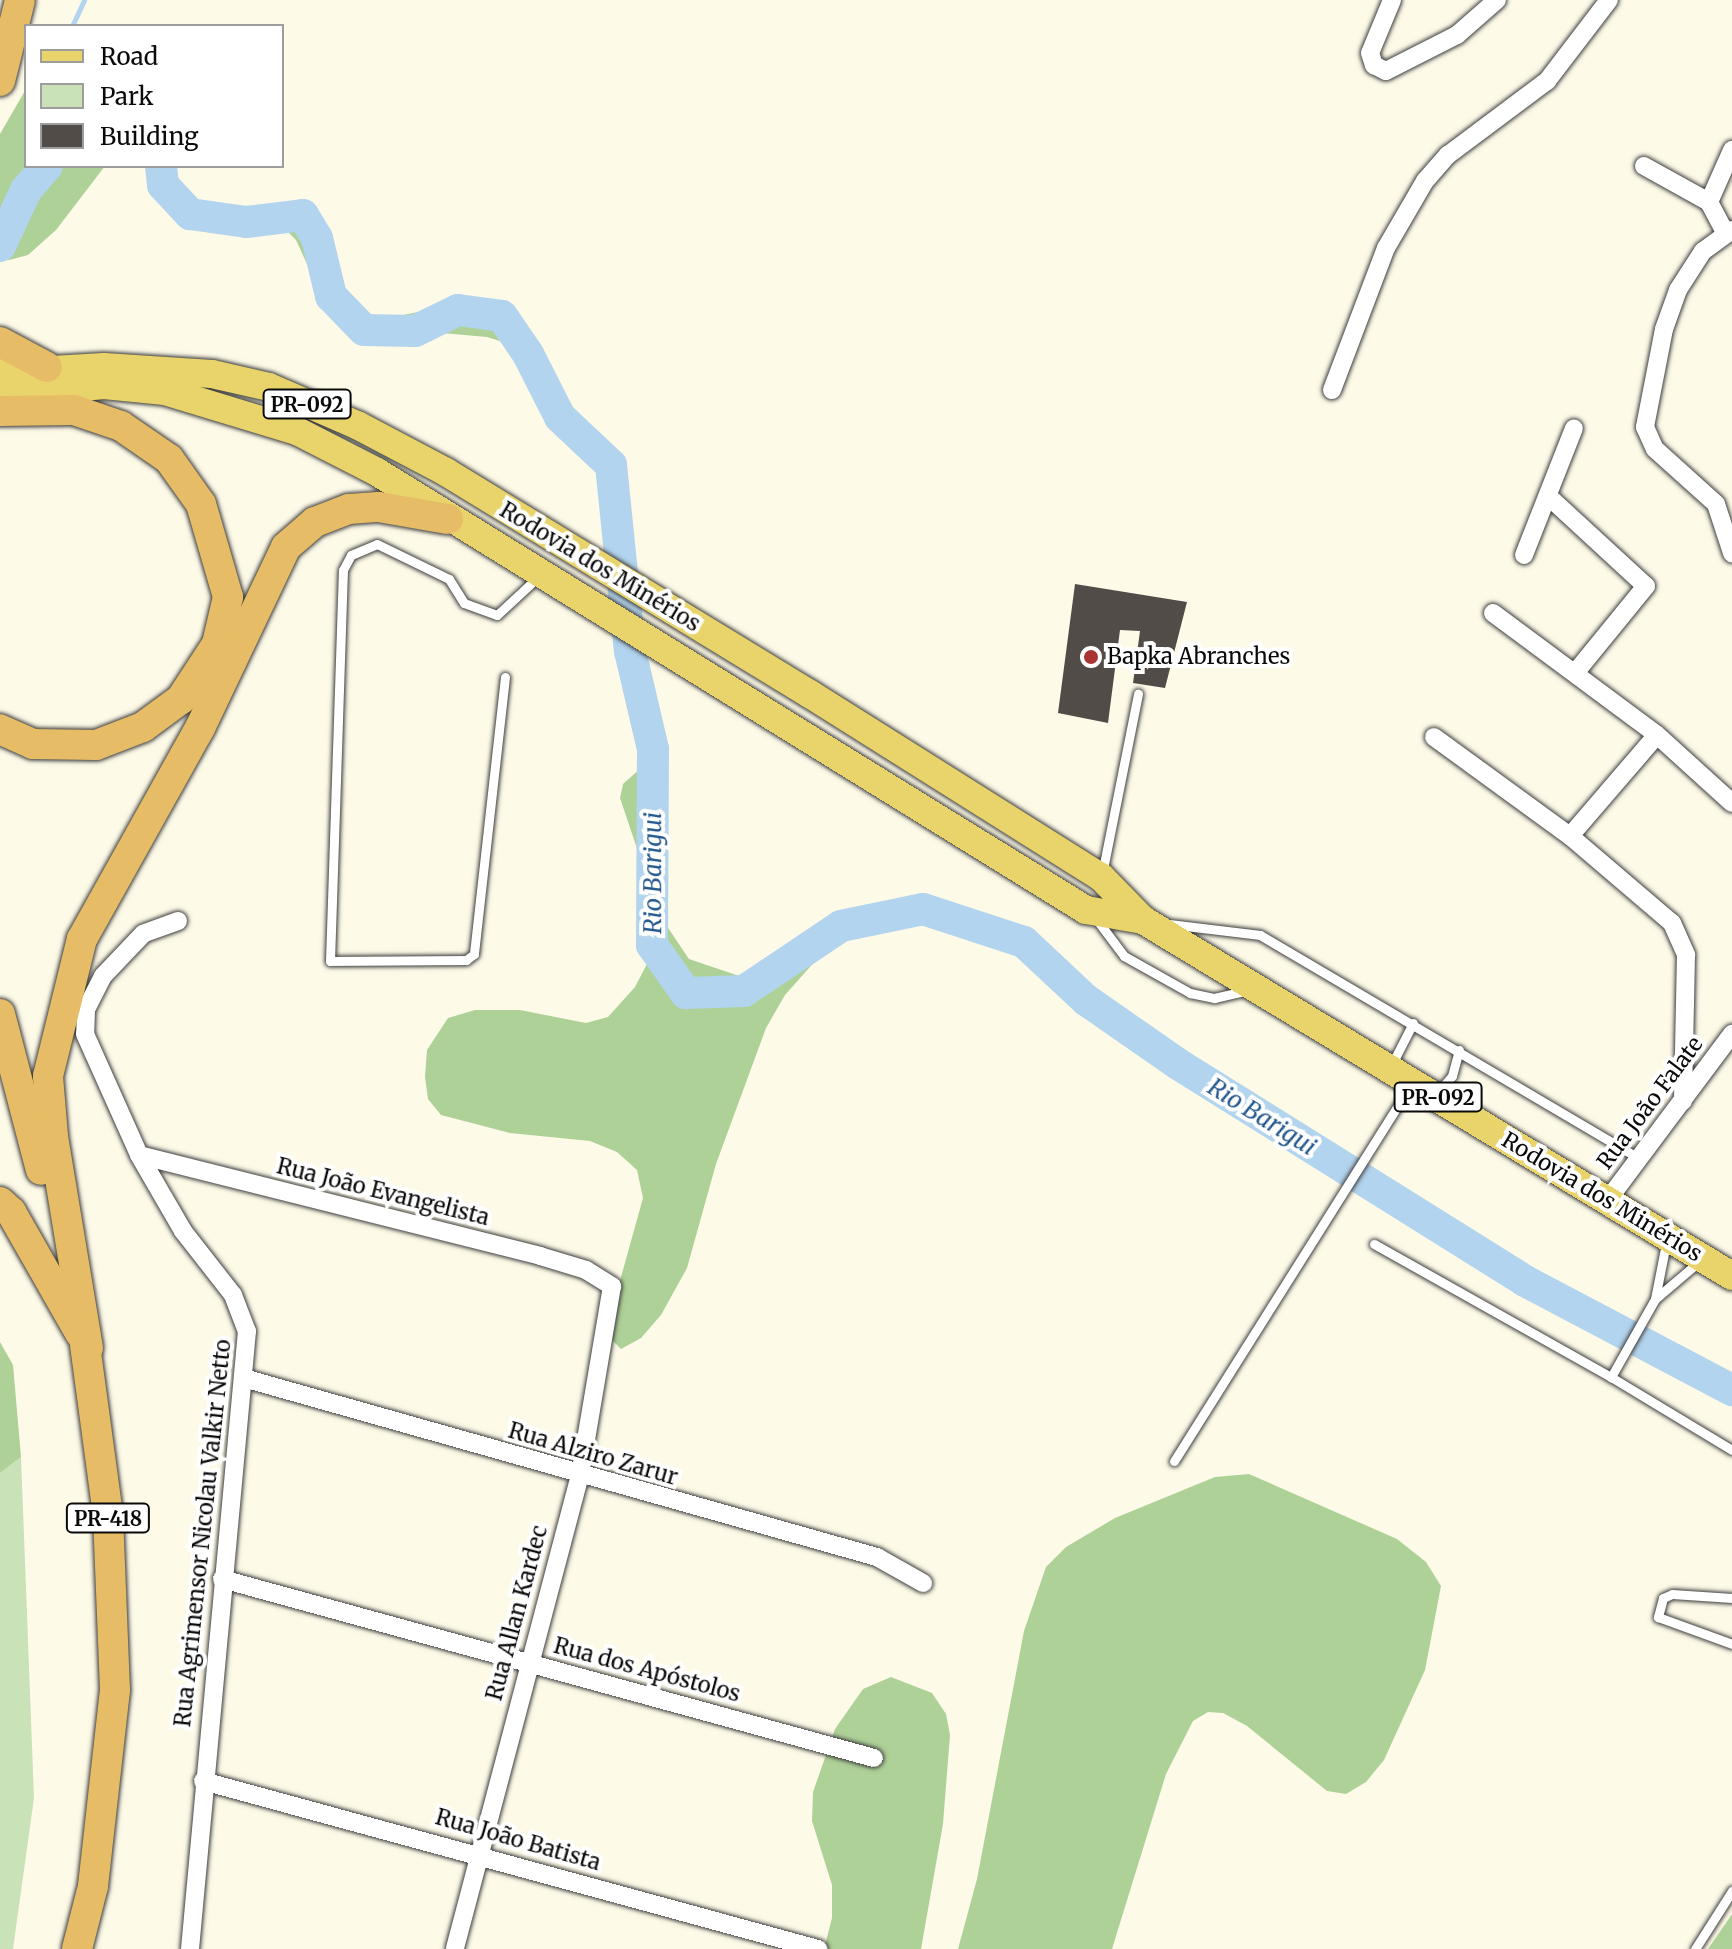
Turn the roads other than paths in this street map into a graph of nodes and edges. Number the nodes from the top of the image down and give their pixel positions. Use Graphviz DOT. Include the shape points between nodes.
graph roads {
  1 [pos="20,0"];
  2 [pos="1392,0"];
  3 [pos="1497,0"];
  4 [pos="1609,0"];
  5 [pos="0,81"];
  6 [pos="1732,150"];
  7 [pos="1644,166"];
  8 [pos="1709,202"];
  9 [pos="1729,232"];
  10 [pos="0,342"];
  11 [pos="47,367"];
  12 [pos="0,373"];
  13 [pos="1332,390"];
  14 [pos="0,395"];
  15 [pos="0,411"];
  16 [pos="1574,428"];
  17 [pos="1548,496"];
  18 [pos="448,519"];
  19 [pos="1730,531"];
  20 [pos="1732,553"];
  21 [pos="1524,555"];
  22 [pos="539,576"];
  23 [pos="1493,613"];
  24 [pos="1575,673"];
  25 [pos="505,677"];
  26 [pos="1138,694"];
  27 [pos="0,729"];
  28 [pos="1657,735"];
  29 [pos="1434,737"];
  30 [pos="1732,803"];
  31 [pos="1570,836"];
  32 [pos="1101,877"];
  33 [pos="1086,910"];
  34 [pos="1143,920"];
  35 [pos="178,921"];
  36 [pos="1260,988"];
  37 [pos="0,1014"];
  38 [pos="1413,1023"];
  39 [pos="1732,1034"];
  40 [pos="1459,1050"];
  41 [pos="1413,1081"];
  42 [pos="1683,1101"];
  43 [pos="139,1155"];
  44 [pos="1639,1158"];
  45 [pos="1607,1201"];
  46 [pos="0,1202"];
  47 [pos="1667,1237"];
  48 [pos="1374,1244"];
  49 [pos="1702,1258"];
  50 [pos="1732,1276"];
  51 [pos="612,1286"];
  52 [pos="1655,1299"];
  53 [pos="88,1348"];
  54 [pos="1611,1377"];
  55 [pos="247,1379"];
  56 [pos="1732,1450"];
  57 [pos="1174,1461"];
  58 [pos="580,1475"];
  59 [pos="222,1579"];
  60 [pos="923,1583"];
  61 [pos="1732,1598"];
  62 [pos="1732,1644"];
  63 [pos="529,1663"];
  64 [pos="874,1758"];
  65 [pos="203,1781"];
  66 [pos="477,1852"];
  67 [pos="1732,1891"];
  68 [pos="77,1949"];
  69 [pos="190,1949"];
  70 [pos="455,1949"];
  71 [pos="818,1949"];
  72 [pos="1695,1949"];
  1 -- 5 [label="highway"];
  2 -- 3 [label="street" via="1370,53 1374,65 1386,71 1399,69 1457,35"];
  4 -- 13 [label="street" via="1547,81 1448,155 1425,181 1386,248"];
  6 -- 8 [label="street"];
  7 -- 8 [label="street"];
  8 -- 9 [label="street"];
  9 -- 19 [label="street" via="1703,251 1670,308 1645,427 1655,449 1708,493"];
  10 -- 11 [label="highway"];
  11 -- 12 [label="main road, Rodovia dos Minérios / PR-092"];
  11 -- 32 [label="main road, Rodovia dos Minérios / PR-092" via="212,374 269,387 357,425 446,472"];
  14 -- 18 [label="main road, Rodovia dos Minérios / PR-092" via="104,385 165,391 297,431 377,472"];
  15 -- 27 [label="highway" via="74,410 121,426 169,459 201,504 228,597 217,644 181,699 143,727 96,745 33,744"];
  16 -- 17 [label="street"];
  17 -- 21 [label="street"];
  17 -- 24 [label="street" via="1646,586"];
  18 -- 22 [label="main road, Rodovia dos Minérios / PR-092"];
  18 -- 53 [label="highway" via="379,507 349,509 315,522 286,547 200,728 82,939 48,1076"];
  19 -- 20 [label="street"];
  22 -- 25 [label="lane" via="497,615 464,603 449,579 377,544 351,555 343,570 330,961 466,960 474,954"];
  22 -- 33 [label="main road, Rodovia dos Minérios / PR-092"];
  23 -- 24 [label="street"];
  24 -- 28 [label="street"];
  26 -- 32 [label="lane"];
  28 -- 30 [label="street"];
  28 -- 31 [label="street"];
  29 -- 31 [label="street"];
  31 -- 42 [label="street" via="1659,908 1682,941"];
  32 -- 34 [label="main road, Rodovia dos Minérios / PR-092"];
  33 -- 34 [label="main road, Rodovia dos Minérios / PR-092"];
  33 -- 36 [label="lane" via="1124,956 1190,993 1214,998"];
  34 -- 36 [label="main road, Rodovia dos Minérios / PR-092"];
  34 -- 38 [label="lane" via="1260,935"];
  35 -- 43 [label="street, Rua Agrimensor Nicolau Valkir Netto" via="143,934 103,976 86,1010 85,1034"];
  36 -- 41 [label="main road, Rodovia dos Minérios / PR-092"];
  37 -- 53 [label="highway, PR-418"];
  38 -- 40 [label="lane"];
  38 -- 41 [label="lane"];
  39 -- 42 [label="street, Rua João Falate"];
  40 -- 41 [label="lane" via="1452,1076"];
  40 -- 44 [label="lane"];
  41 -- 45 [label="main road, Rodovia dos Minérios / PR-092"];
  41 -- 57 [label="lane"];
  42 -- 44 [label="street, Rua João Falate"];
  43 -- 51 [label="street, Rua João Evangelista" via="540,1256 586,1270"];
  43 -- 55 [label="street, Rua Agrimensor Nicolau Valkir Netto" via="183,1231 233,1295 247,1331"];
  44 -- 45 [label="street, Rua João Falate"];
  45 -- 47 [label="main road, Rodovia dos Minérios / PR-092"];
  46 -- 53 [label="highway" via="11,1212"];
  47 -- 49 [label="main road, Rodovia dos Minérios / PR-092"];
  47 -- 52 [label="lane"];
  48 -- 54 [label="lane"];
  49 -- 50 [label="main road, Rodovia dos Minérios / PR-092"];
  49 -- 52 [label="lane"];
  51 -- 58 [label="street, Rua Allan Kardec"];
  52 -- 54 [label="lane"];
  53 -- 68 [label="highway, PR-418" via="108,1515 115,1690 93,1886"];
  54 -- 56 [label="lane"];
  55 -- 58 [label="street, Rua Alziro Zarur"];
  55 -- 59 [label="street, Rua Agrimensor Nicolau Valkir Netto"];
  58 -- 60 [label="street, Rua Alziro Zarur" via="877,1557"];
  58 -- 63 [label="street, Rua Allan Kardec"];
  59 -- 63 [label="street, Rua dos Apóstolos"];
  59 -- 65 [label="street, Rua Agrimensor Nicolau Valkir Netto"];
  61 -- 62 [label="lane" via="1672,1594 1663,1598 1658,1617"];
  63 -- 64 [label="street, Rua dos Apóstolos"];
  63 -- 66 [label="street, Rua Allan Kardec"];
  65 -- 66 [label="street, Rua João Batista"];
  65 -- 69 [label="street, Rua Agrimensor Nicolau Valkir Netto"];
  66 -- 70 [label="street, Rua Allan Kardec"];
  66 -- 71 [label="street, Rua João Batista"];
  67 -- 72 [label="lane"];
}
